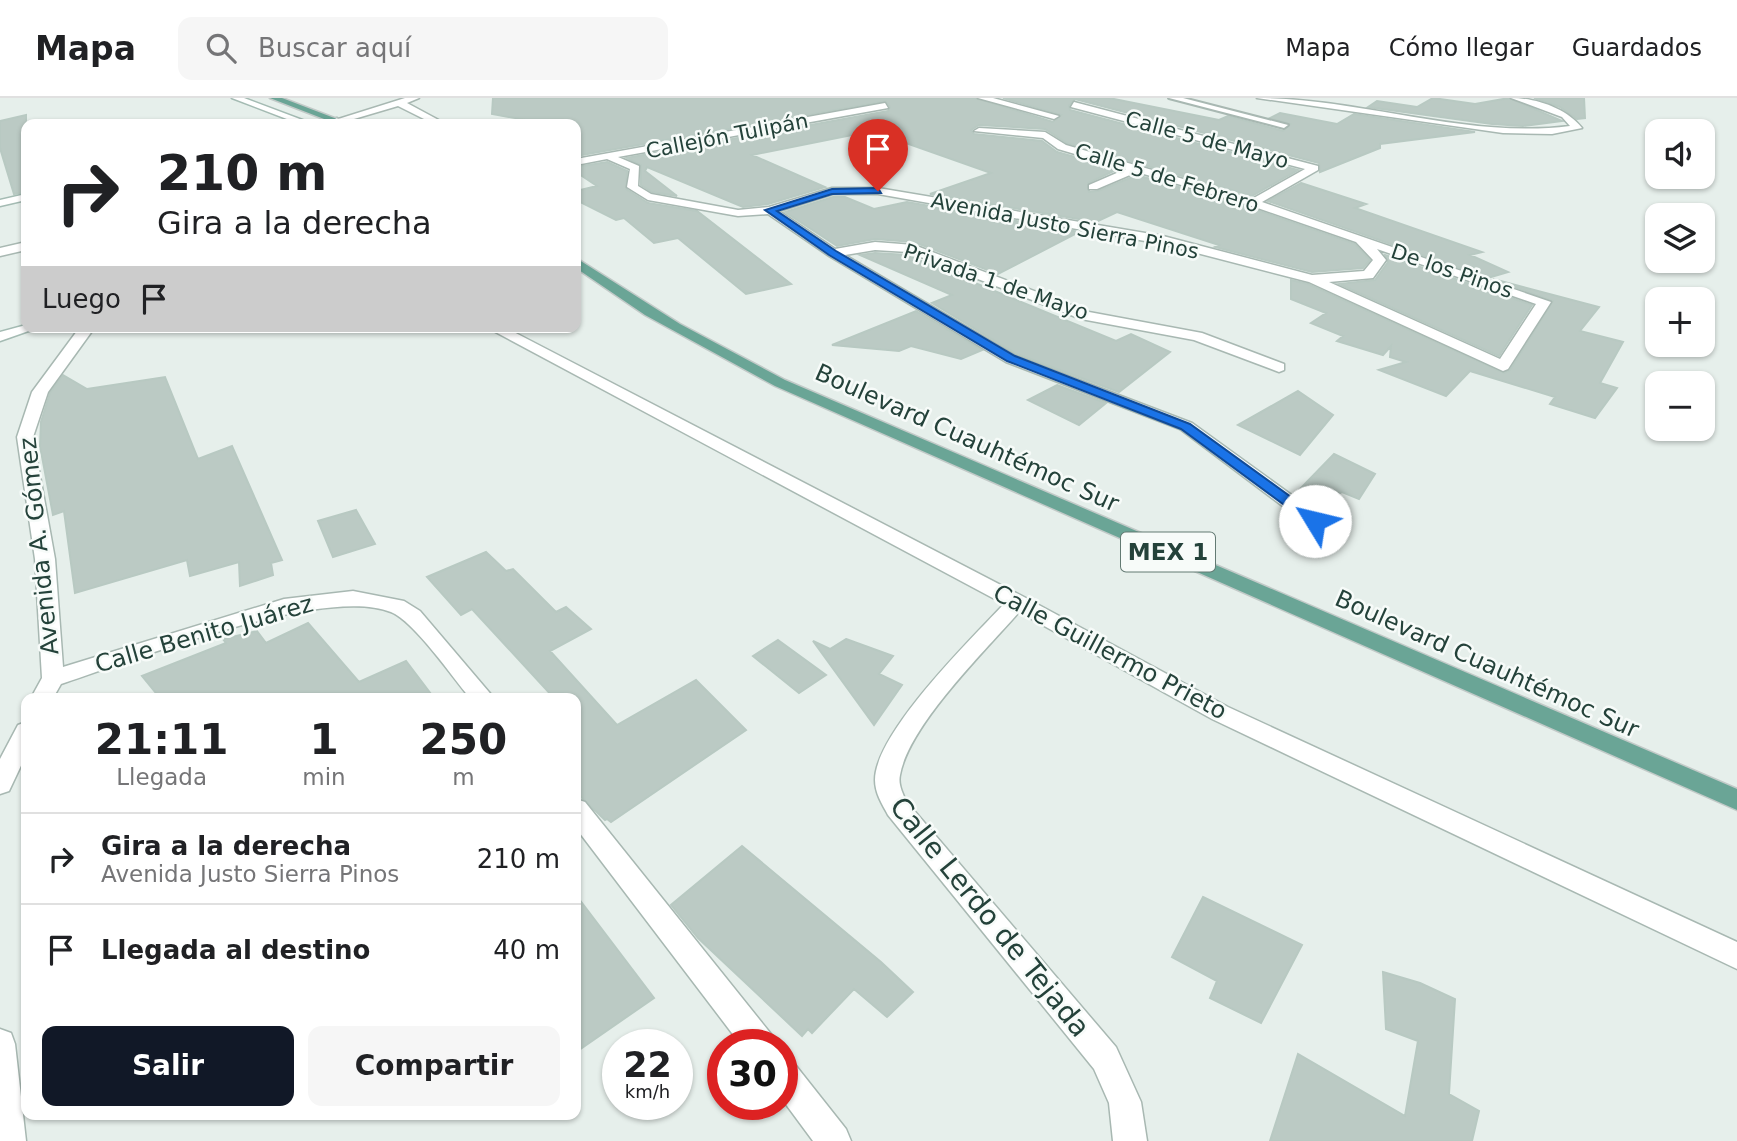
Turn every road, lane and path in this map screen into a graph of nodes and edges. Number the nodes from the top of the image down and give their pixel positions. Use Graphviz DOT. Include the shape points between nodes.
graph roads {
  1 [pos="236,98"];
  2 [pos="274,98"];
  3 [pos="415,98"];
  4 [pos="982,98"];
  5 [pos="1101,98"];
  6 [pos="1173,98"];
  7 [pos="1261,98"];
  8 [pos="1515,98"];
  9 [pos="400,103"];
  10 [pos="1074,105"];
  11 [pos="885,106"];
  12 [pos="1457,113"];
  13 [pos="1054,116"];
  14 [pos="294,119"];
  15 [pos="330,119"];
  16 [pos="353,119"];
  17 [pos="431,119"];
  18 [pos="1284,125"];
  19 [pos="979,131"];
  20 [pos="1549,133"];
  21 [pos="1045,135"];
  22 [pos="611,158"];
  23 [pos="581,161"];
  24 [pos="1136,169"];
  25 [pos="1093,187"];
  26 [pos="21,198"];
  27 [pos="0,203"];
  28 [pos="1253,203"];
  29 [pos="770,210"];
  30 [pos="1038,211"];
  31 [pos="1015,216"];
  32 [pos="1360,239"];
  33 [pos="21,247"];
  34 [pos="0,252"];
  35 [pos="833,253"];
  36 [pos="581,266"];
  37 [pos="1312,279"];
  38 [pos="21,331"];
  39 [pos="84,333"];
  40 [pos="504,333"];
  41 [pos="0,337"];
  42 [pos="1279,367"];
  43 [pos="1315,521"];
  44 [pos="1017,602"];
  45 [pos="52,678"];
  46 [pos="44,693"];
  47 [pos="478,693"];
  48 [pos="21,741"];
  49 [pos="0,783"];
  50 [pos="1737,800"];
  51 [pos="581,815"];
  52 [pos="1737,956"];
  53 [pos="748,1029"];
  54 [pos="0,1044"];
  55 [pos="798,1094"];
  56 [pos="9,1141"];
  57 [pos="834,1141"];
  58 [pos="1130,1141"];
  1 -- 14 [label="street"];
  2 -- 15 [label="main road"];
  3 -- 9 [label="street"];
  4 -- 13 [label="street"];
  5 -- 10 [label="street, Calle 5 de Febrero"];
  6 -- 18 [label="lane"];
  7 -- 20 [label="street"];
  8 -- 20 [label="street" via="1565,115 1577,128"];
  9 -- 16 [label="street"];
  9 -- 17 [label="street"];
  10 -- 13 [label="street, Calle 5 de Febrero"];
  10 -- 28 [label="street, Calle 5 de Mayo" via="1314,167"];
  11 -- 22 [label="street, Callejón Tulipán"];
  12 -- 20 [label="street"];
  13 -- 21 [label="street, Calle 5 de Febrero"];
  19 -- 21 [label="street"];
  21 -- 24 [label="street, Calle 5 de Febrero" via="1062,147"];
  22 -- 23 [label="street"];
  22 -- 29 [label="street, Avenida Justo Sierra Pinos" via="635,167 632,187 648,197 738,213"];
  24 -- 25 [label="street"];
  24 -- 28 [label="street, Calle 5 de Febrero"];
  26 -- 27 [label="street"];
  28 -- 32 [label="street, Calle 5 de Febrero"];
  29 -- 31 [label="street, Avenida Justo Sierra Pinos" via="832,191 878,191"];
  29 -- 35 [label="street"];
  30 -- 31 [label="street"];
  31 -- 37 [label="street, Avenida Justo Sierra Pinos" via="1163,240"];
  32 -- 37 [label="street, Avenida Justo Sierra Pinos" via="1380,260 1368,275"];
  32 -- 37 [label="street, De los Pinos" via="1544,302 1503,366"];
  33 -- 34 [label="street"];
  35 -- 42 [label="street, Privada 1 de Mayo" via="875,246 910,248 1086,316 1198,337"];
  35 -- 43 [label="street" via="1011,359 1186,426"];
  36 -- 50 [label="main road, Boulevard Cuauhtémoc Sur / MEX 1" via="670,324 780,383"];
  38 -- 41 [label="street"];
  39 -- 45 [label="street, Avenida A. Gómez" via="36,397 25,437 45,559"];
  40 -- 44 [label="street, Calle Guillermo Prieto"];
  44 -- 52 [label="street, Calle Guillermo Prieto" via="1220,713"];
  44 -- 58 [label="street, Calle Lerdo de Tejada" via="905,735 887,775 888,791 897,808 1105,1058 1125,1102"];
  45 -- 46 [label="street, Avenida A. Gómez"];
  45 -- 47 [label="street, Calle Benito Juárez" via="284,606 353,598 397,606 413,616"];
  48 -- 49 [label="street"];
  51 -- 53 [label="street"];
  54 -- 56 [label="street"];
  55 -- 57 [label="street"];
}
